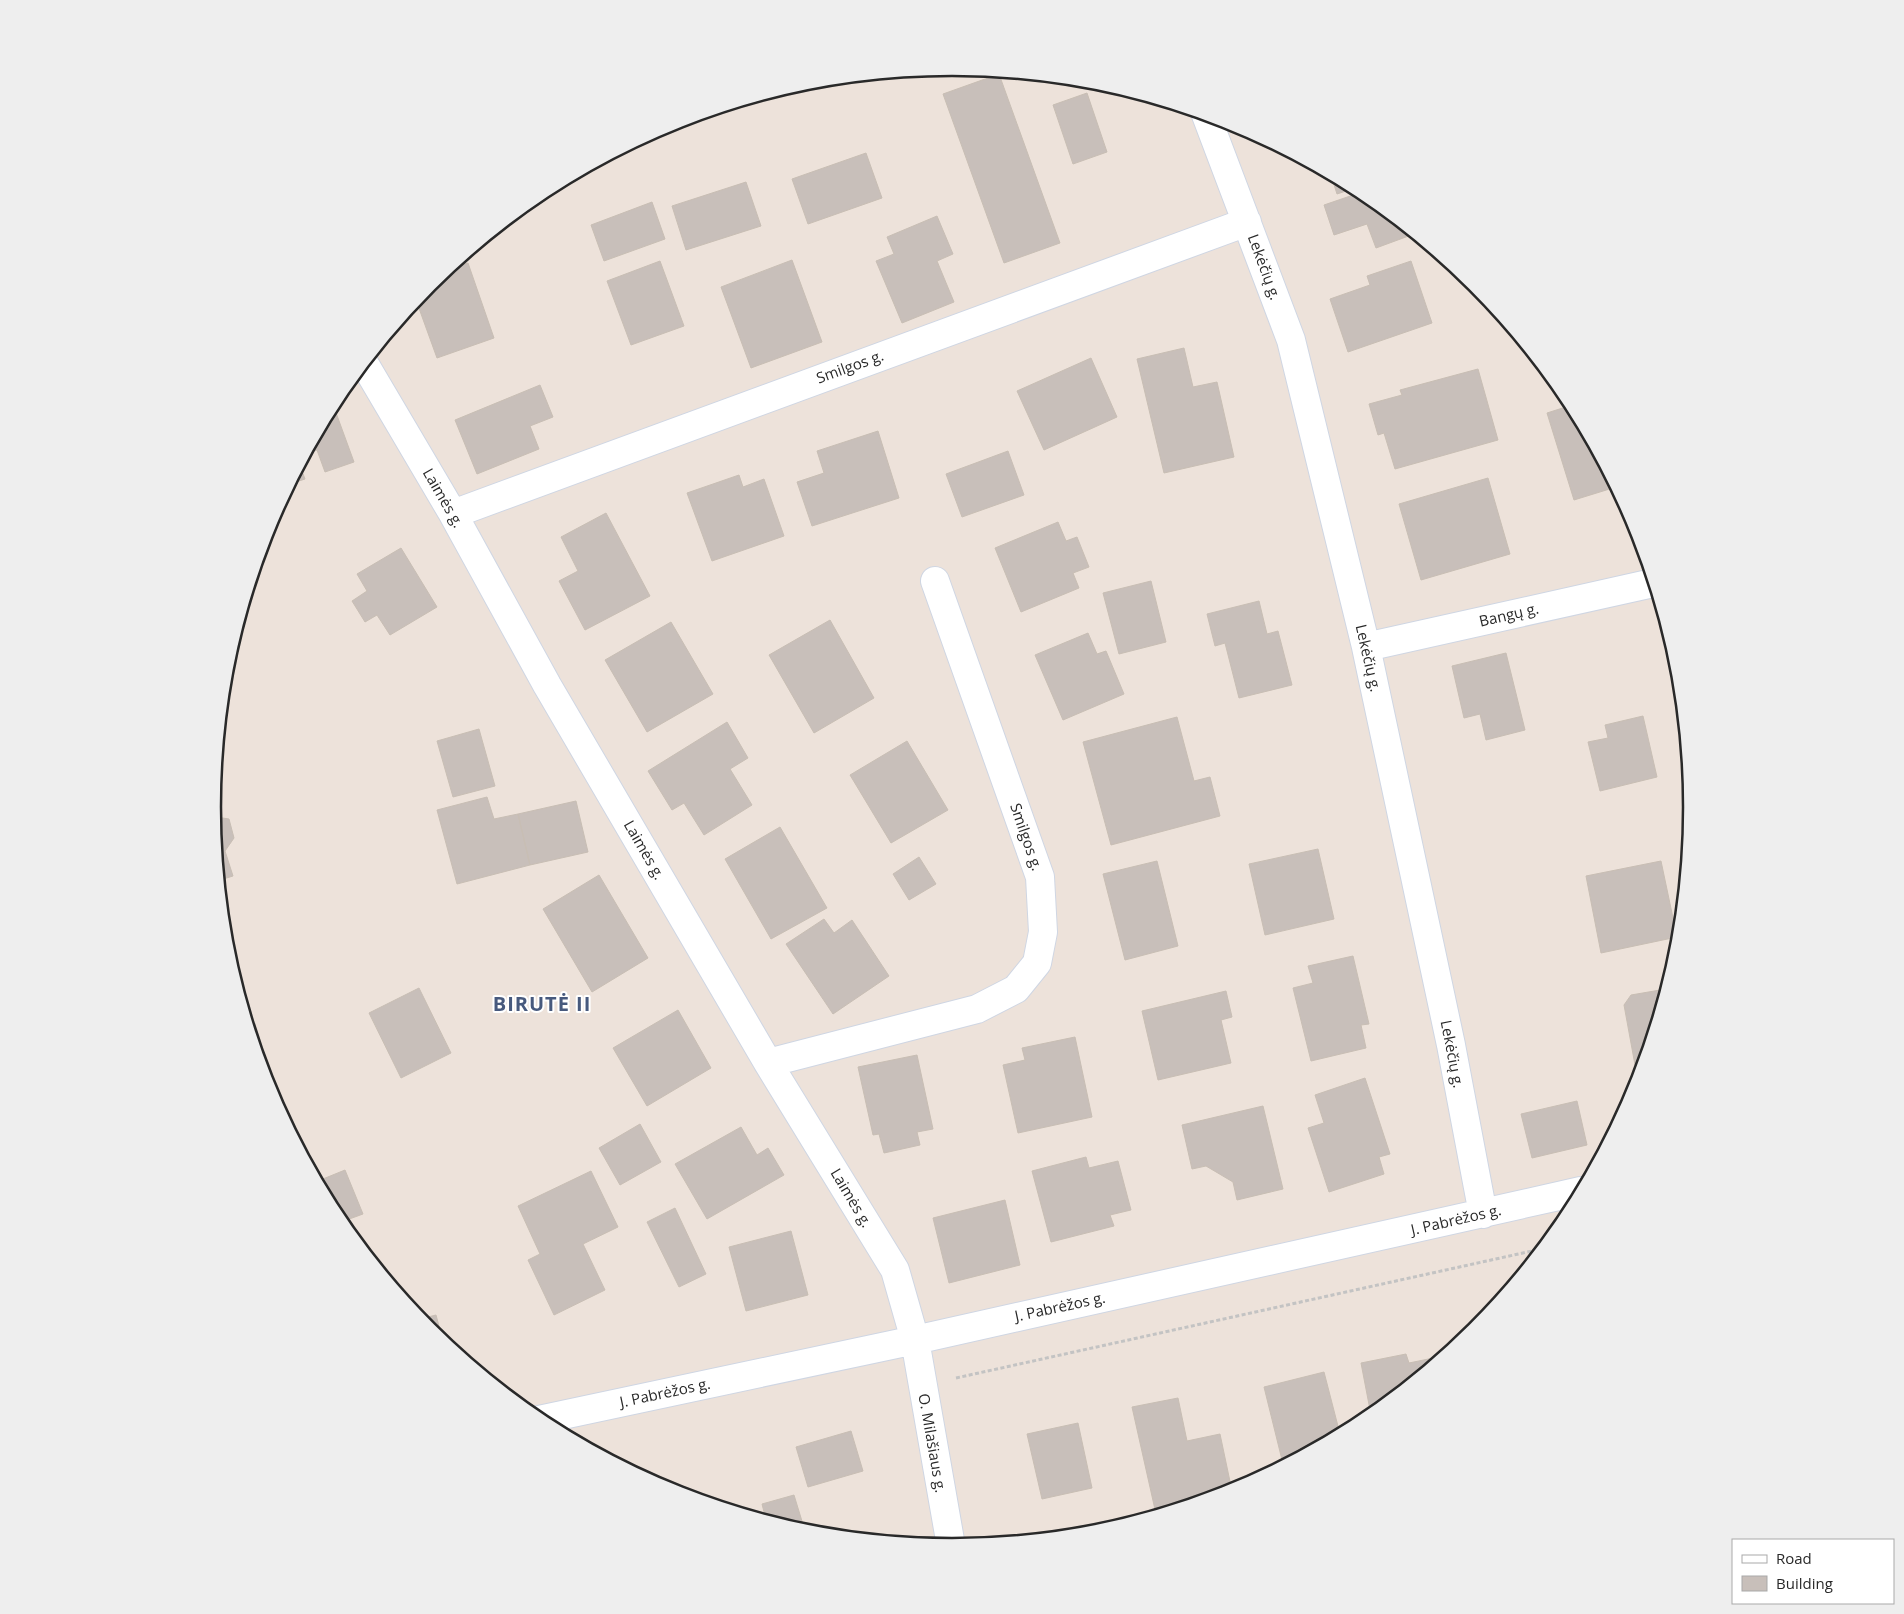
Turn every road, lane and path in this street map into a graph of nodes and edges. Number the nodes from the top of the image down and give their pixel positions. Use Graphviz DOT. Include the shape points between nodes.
graph roads {
  1 [pos="1209,123"];
  2 [pos="1247,222"];
  3 [pos="367,369"];
  4 [pos="453,514"];
  5 [pos="935,581"];
  6 [pos="1648,584"];
  7 [pos="1366,647"];
  8 [pos="768,1063"];
  9 [pos="1572,1193"];
  10 [pos="1483,1214"];
  11 [pos="1533,1251"];
  12 [pos="915,1340"];
  13 [pos="922,1386"];
  14 [pos="550,1418"];
  15 [pos="950,1538"];
  1 -- 2 [label="street, Lekėčių g."];
  2 -- 4 [label="street, Smilgos g."];
  2 -- 7 [label="street, Lekėčių g." via="1290,340"];
  3 -- 4 [label="street, Laimės g."];
  4 -- 8 [label="street, Laimės g." via="547,685"];
  5 -- 8 [label="street, Smilgos g." via="1040,877 1043,932 1037,963 1016,989 977,1009"];
  6 -- 7 [label="street, Bangų g."];
  7 -- 10 [label="street, Lekėčių g." via="1451,1045"];
  8 -- 12 [label="street, Laimės g." via="895,1270"];
  9 -- 10 [label="street, J. Pabrėžos g."];
  10 -- 12 [label="street, J. Pabrėžos g."];
  11 -- 13 [label="path"];
  12 -- 13 [label="street, O. Milašiaus g."];
  12 -- 14 [label="street, J. Pabrėžos g."];
  13 -- 15 [label="street, O. Milašiaus g."];
}
